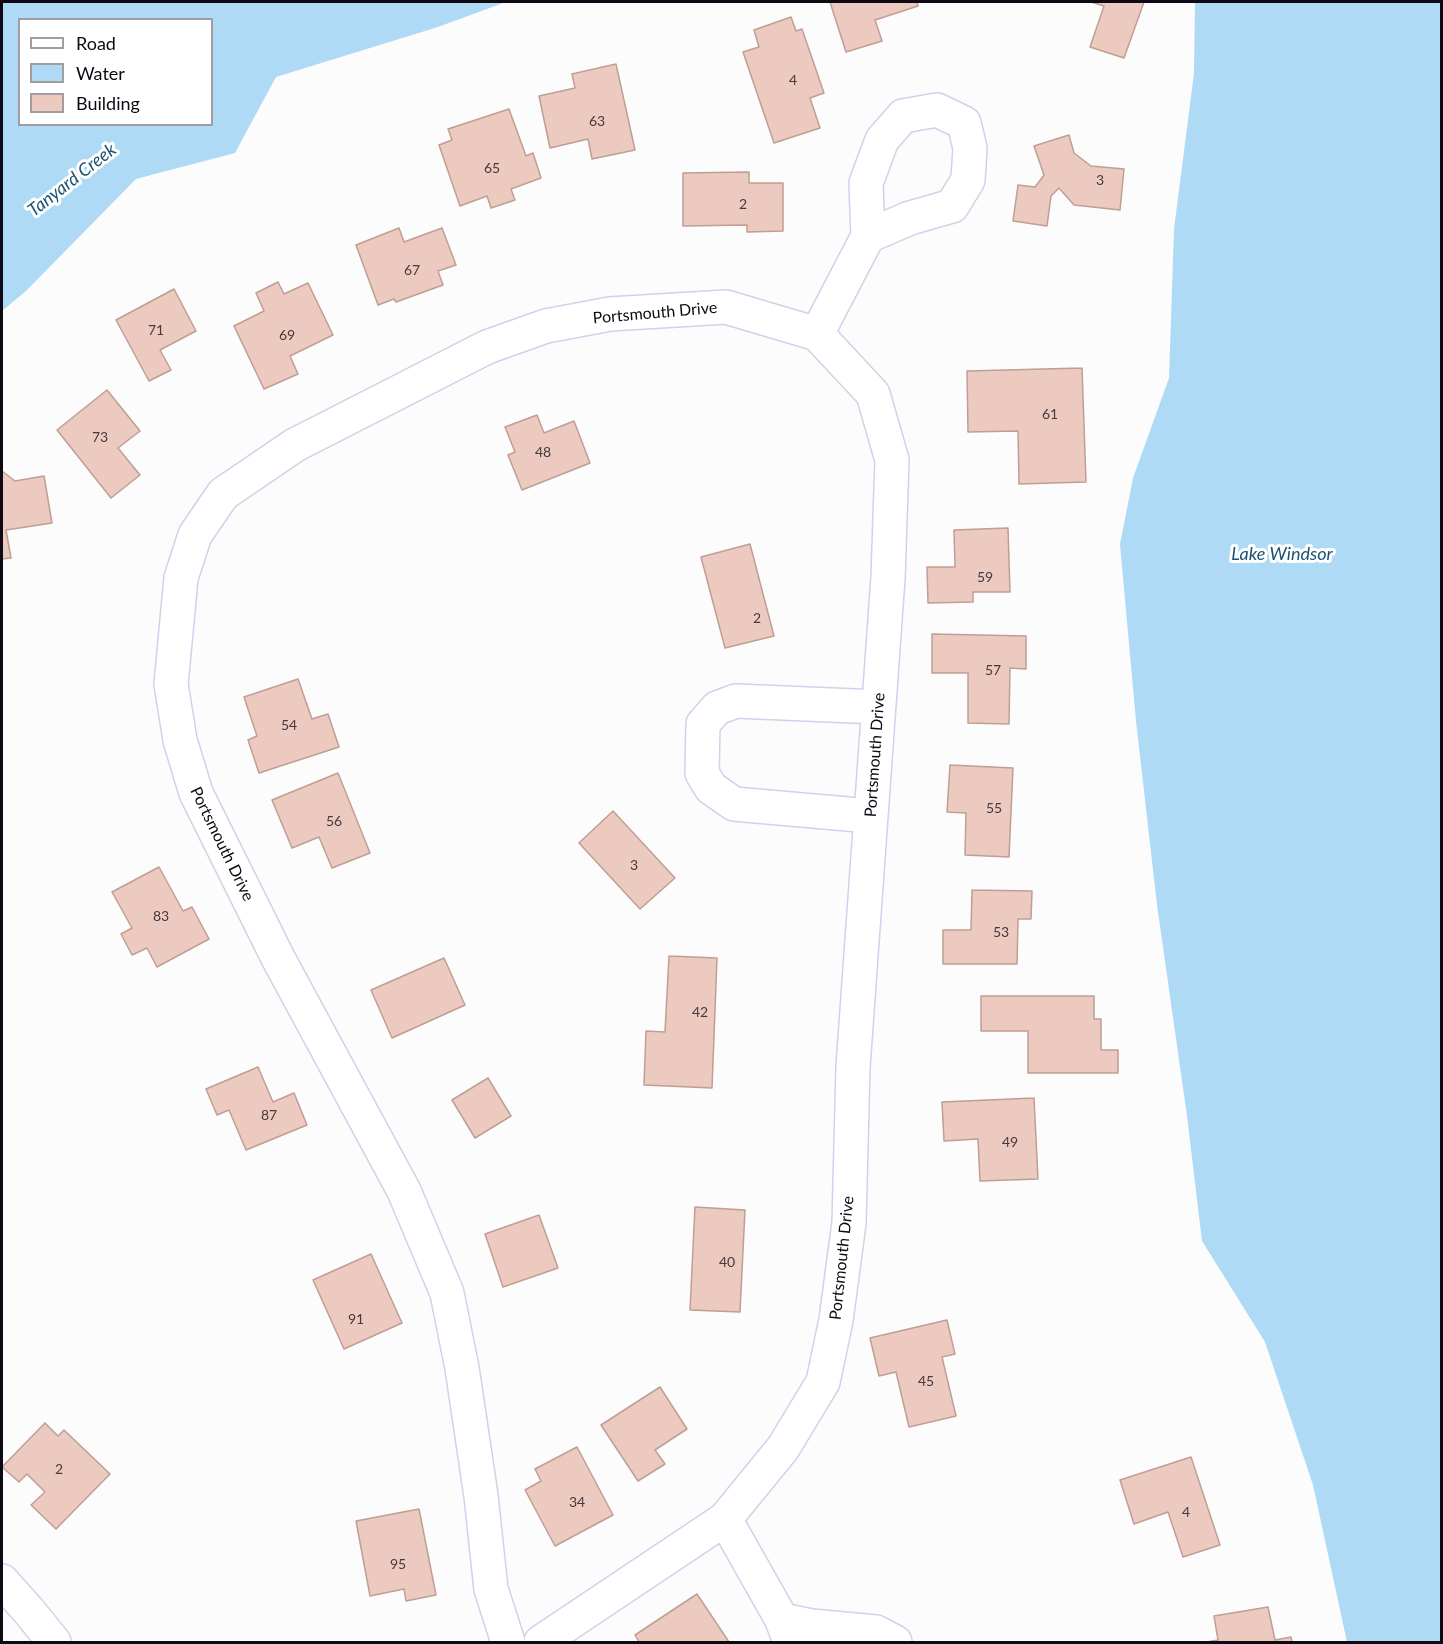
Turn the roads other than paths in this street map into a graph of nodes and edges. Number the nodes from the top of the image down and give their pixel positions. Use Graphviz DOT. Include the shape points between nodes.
graph roads {
  1 [pos="868,236"];
  2 [pos="818,334"];
  3 [pos="878,707"];
  4 [pos="870,816"];
  5 [pos="725,1519"];
  6 [pos="2,1581"];
  7 [pos="786,1631"];
  8 [pos="54,1642"];
  9 [pos="508,1642"];
  10 [pos="542,1642"];
  11 [pos="895,1642"];
  1 -- 2 [label="street"];
  2 -- 3 [label="street, Portsmouth Drive" via="873,394 891,460 888,578"];
  2 -- 9 [label="street, Portsmouth Drive" via="726,307 610,314 546,326 486,347 295,445 223,494 195,535 181,578 171,684 192,782 278,958 404,1191 447,1293 481,1496 490,1589"];
  3 -- 4 [label="street, Portsmouth Drive"];
  3 -- 4 [label="street" via="736,701 717,708 703,724 702,773 711,788 734,804"];
  4 -- 5 [label="street, Portsmouth Drive" via="853,1066 849,1223 834,1330 823,1382 783,1448"];
  5 -- 7 [label="street"];
  5 -- 10 [label="street, Portsmouth Drive"];
  6 -- 8 [label="street"];
  7 -- 11 [label="street" via="811,1626 876,1632"];
}
